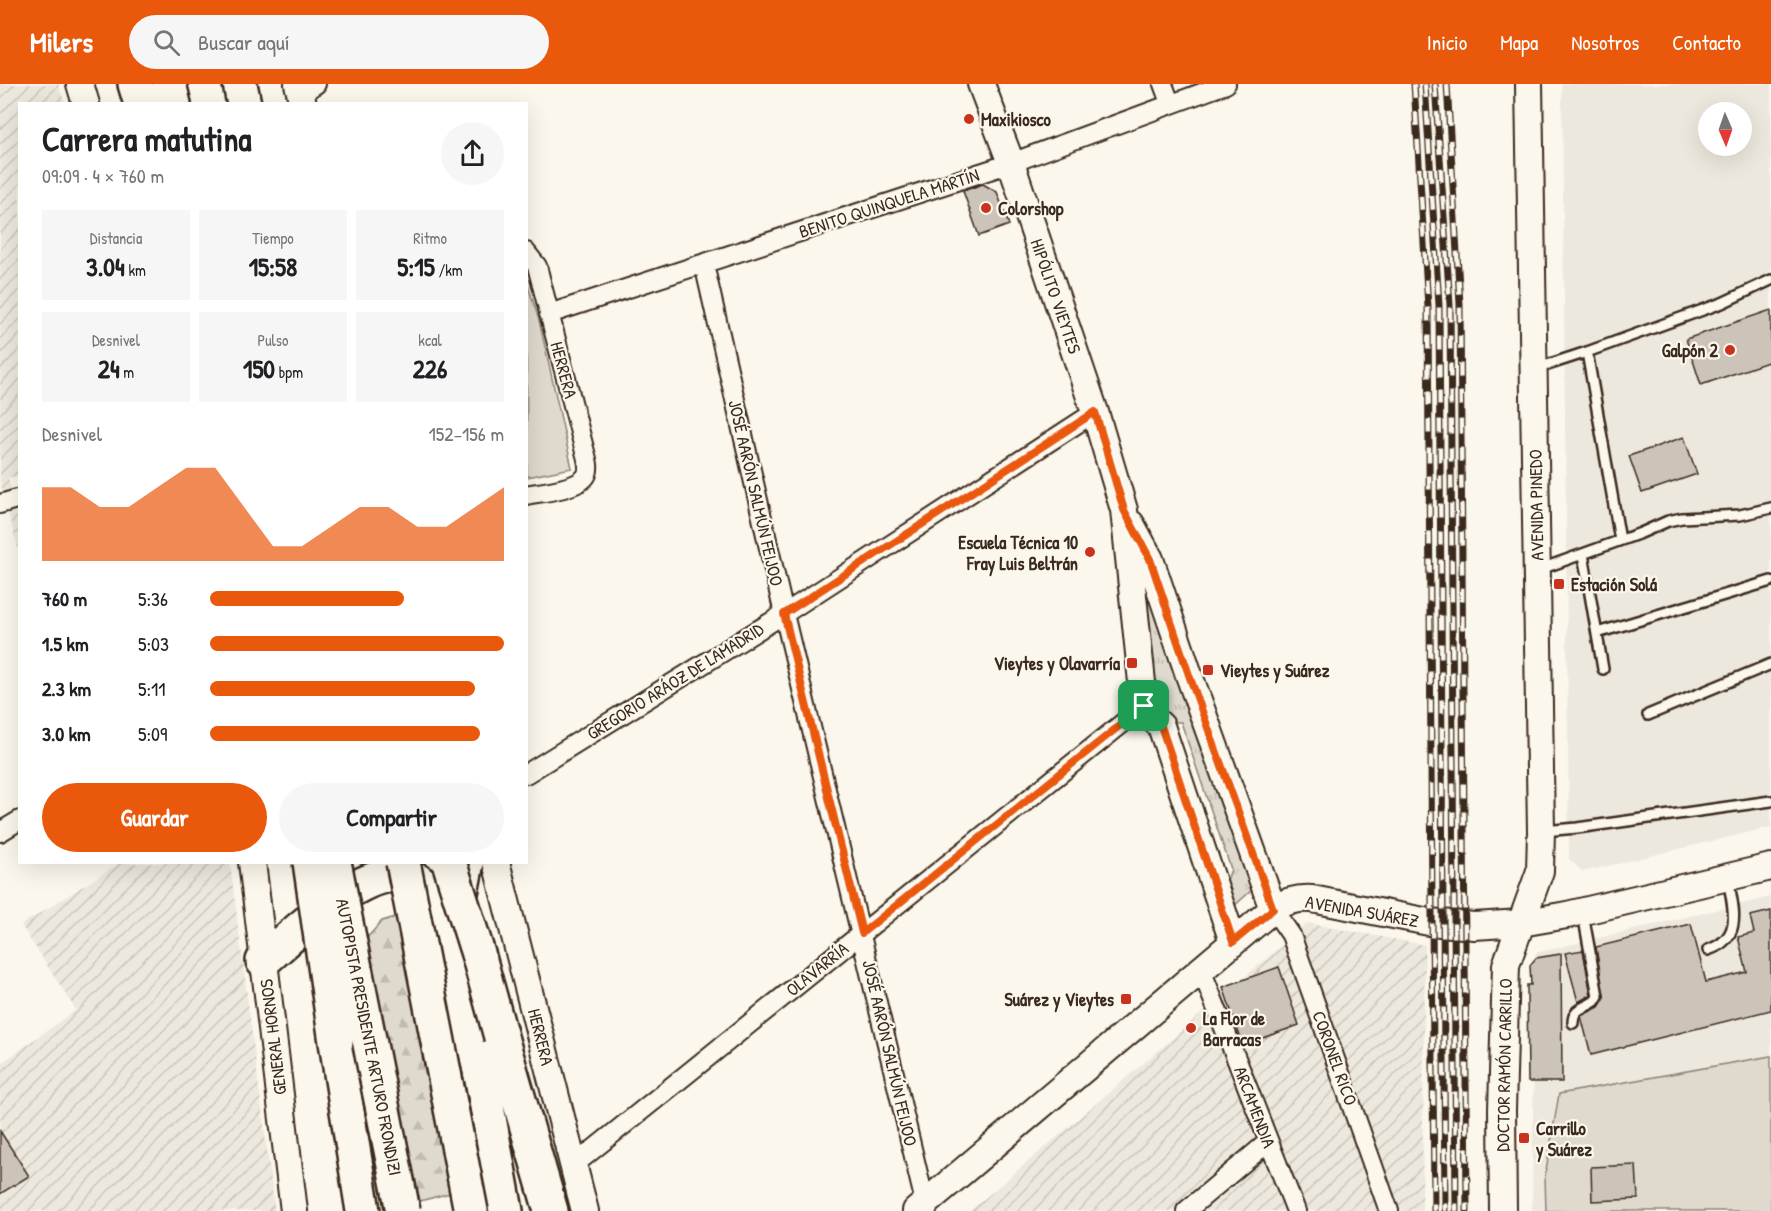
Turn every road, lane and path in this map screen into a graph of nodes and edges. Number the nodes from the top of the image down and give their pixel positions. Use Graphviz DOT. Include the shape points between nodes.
graph roads {
  1 [pos="80,84"];
  2 [pos="135,84"];
  3 [pos="169,84"];
  4 [pos="240,84"];
  5 [pos="981,84"];
  6 [pos="1163,84"];
  7 [pos="1226,84"];
  8 [pos="1529,84"];
  9 [pos="85,102"];
  10 [pos="140,102"];
  11 [pos="174,102"];
  12 [pos="244,102"];
  13 [pos="1170,104"];
  14 [pos="1011,163"];
  15 [pos="528,255"];
  16 [pos="704,264"];
  17 [pos="1771,280"];
  18 [pos="549,314"];
  19 [pos="1587,352"];
  20 [pos="1534,369"];
  21 [pos="1095,412"];
  22 [pos="528,495"];
  23 [pos="18,499"];
  24 [pos="0,504"];
  25 [pos="1771,508"];
  26 [pos="1124,510"];
  27 [pos="1620,540"];
  28 [pos="1583,554"];
  29 [pos="1537,570"];
  30 [pos="1771,582"];
  31 [pos="784,614"];
  32 [pos="1597,633"];
  33 [pos="1771,664"];
  34 [pos="1603,669"];
  35 [pos="1144,706"];
  36 [pos="1648,716"];
  37 [pos="528,773"];
  38 [pos="1771,801"];
  39 [pos="18,821"];
  40 [pos="1541,831"];
  41 [pos="0,832"];
  42 [pos="252,864"];
  43 [pos="310,864"];
  44 [pos="334,864"];
  45 [pos="403,864"];
  46 [pos="450,864"];
  47 [pos="467,864"];
  48 [pos="497,864"];
  49 [pos="1771,867"];
  50 [pos="1727,877"];
  51 [pos="1273,909"];
  52 [pos="1582,911"];
  53 [pos="1521,923"];
  54 [pos="862,933"];
  55 [pos="453,934"];
  56 [pos="1233,942"];
  57 [pos="1708,950"];
  58 [pos="264,961"];
  59 [pos="1201,969"];
  60 [pos="1573,1023"];
  61 [pos="1268,1142"];
  62 [pos="574,1165"];
  63 [pos="923,1208"];
  64 [pos="294,1211"];
  65 [pos="363,1211"];
  66 [pos="403,1211"];
  67 [pos="471,1211"];
  68 [pos="506,1211"];
  69 [pos="551,1211"];
  70 [pos="585,1211"];
  71 [pos="1186,1211"];
  72 [pos="1296,1211"];
  73 [pos="1389,1211"];
  74 [pos="1503,1211"];
  1 -- 9 [label="main road"];
  2 -- 10 [label="highway"];
  3 -- 11 [label="highway"];
  4 -- 12 [label="highway"];
  5 -- 14 [label="main road, HIPÓLITO VIEYTES"];
  6 -- 13 [label="street"];
  7 -- 13 [label="street, BENITO QUINQUELA MARTÍN"];
  8 -- 20 [label="main road, AVENIDA PINEDO"];
  13 -- 14 [label="street, BENITO QUINQUELA MARTÍN"];
  14 -- 16 [label="street, BENITO QUINQUELA MARTÍN"];
  14 -- 21 [label="main road, HIPÓLITO VIEYTES"];
  15 -- 18 [label="street, HERRERA" via="537,266"];
  16 -- 18 [label="street, BENITO QUINQUELA MARTÍN"];
  16 -- 31 [label="street, JOSÉ AARÓN SALMÚN FEIJOO"];
  17 -- 19 [label="lane" via="1722,303"];
  18 -- 22 [label="street, HERRERA" via="588,462 585,477 572,486"];
  19 -- 20 [label="lane"];
  19 -- 27 [label="lane"];
  20 -- 29 [label="main road, AVENIDA PINEDO"];
  21 -- 26 [label="main road, HIPÓLITO VIEYTES"];
  21 -- 31 [label="street, GREGORIO ARÁOZ DE LAMADRID"];
  23 -- 24 [label="street"];
  25 -- 27 [label="lane" via="1740,515 1682,518"];
  26 -- 35 [label="main road, HIPÓLITO VIEYTES"];
  26 -- 51 [label="main road, HIPÓLITO VIEYTES" via="1150,559"];
  27 -- 28 [label="lane"];
  28 -- 29 [label="lane"];
  28 -- 32 [label="lane"];
  29 -- 40 [label="main road, AVENIDA PINEDO"];
  30 -- 32 [label="lane"];
  31 -- 37 [label="street, GREGORIO ARÁOZ DE LAMADRID"];
  31 -- 54 [label="street, JOSÉ AARÓN SALMÚN FEIJOO"];
  32 -- 34 [label="lane"];
  33 -- 36 [label="lane"];
  35 -- 54 [label="street, OLAVARRÍA"];
  35 -- 56 [label="main road" via="1161,726"];
  38 -- 40 [label="lane"];
  39 -- 41 [label="street"];
  40 -- 53 [label="main road, AVENIDA PINEDO" via="1540,871"];
  42 -- 58 [label="main road, GENERAL HORNOS"];
  43 -- 65 [label="highway, bridge"];
  44 -- 66 [label="highway, AUTOPISTA PRESIDENTE ARTURO FRONDIZI, bridge"];
  45 -- 67 [label="highway, bridge"];
  46 -- 69 [label="highway, bridge"];
  47 -- 55 [label="highway"];
  48 -- 62 [label="main road, HERRERA"];
  49 -- 50 [label="main road, AVENIDA SUÁREZ"];
  50 -- 52 [label="main road, AVENIDA SUÁREZ"];
  50 -- 57 [label="lane" via="1734,921 1724,941"];
  51 -- 53 [label="main road, AVENIDA SUÁREZ" via="1297,899 1312,899 1429,922 1474,926"];
  51 -- 56 [label="main road, AVENIDA SUÁREZ"];
  51 -- 73 [label="street, CORONEL RICO" via="1291,935"];
  52 -- 53 [label="main road, AVENIDA SUÁREZ"];
  52 -- 60 [label="lane" via="1598,996 1575,1012"];
  53 -- 74 [label="main road, DOCTOR RAMÓN CARRILLO" via="1506,965"];
  54 -- 62 [label="street, OLAVARRÍA"];
  54 -- 63 [label="street, JOSÉ AARÓN SALMÚN FEIJOO"];
  55 -- 58 [label="highway" via="435,897 416,879 382,876 336,900"];
  55 -- 68 [label="highway"];
  56 -- 59 [label="main road, AVENIDA SUÁREZ"];
  58 -- 64 [label="main road, GENERAL HORNOS"];
  59 -- 61 [label="street, ARCAMENDIA"];
  59 -- 63 [label="main road, AVENIDA SUÁREZ"];
  61 -- 71 [label="street"];
  61 -- 72 [label="street, ARCAMENDIA"];
  62 -- 70 [label="main road, HERRERA"];
}
